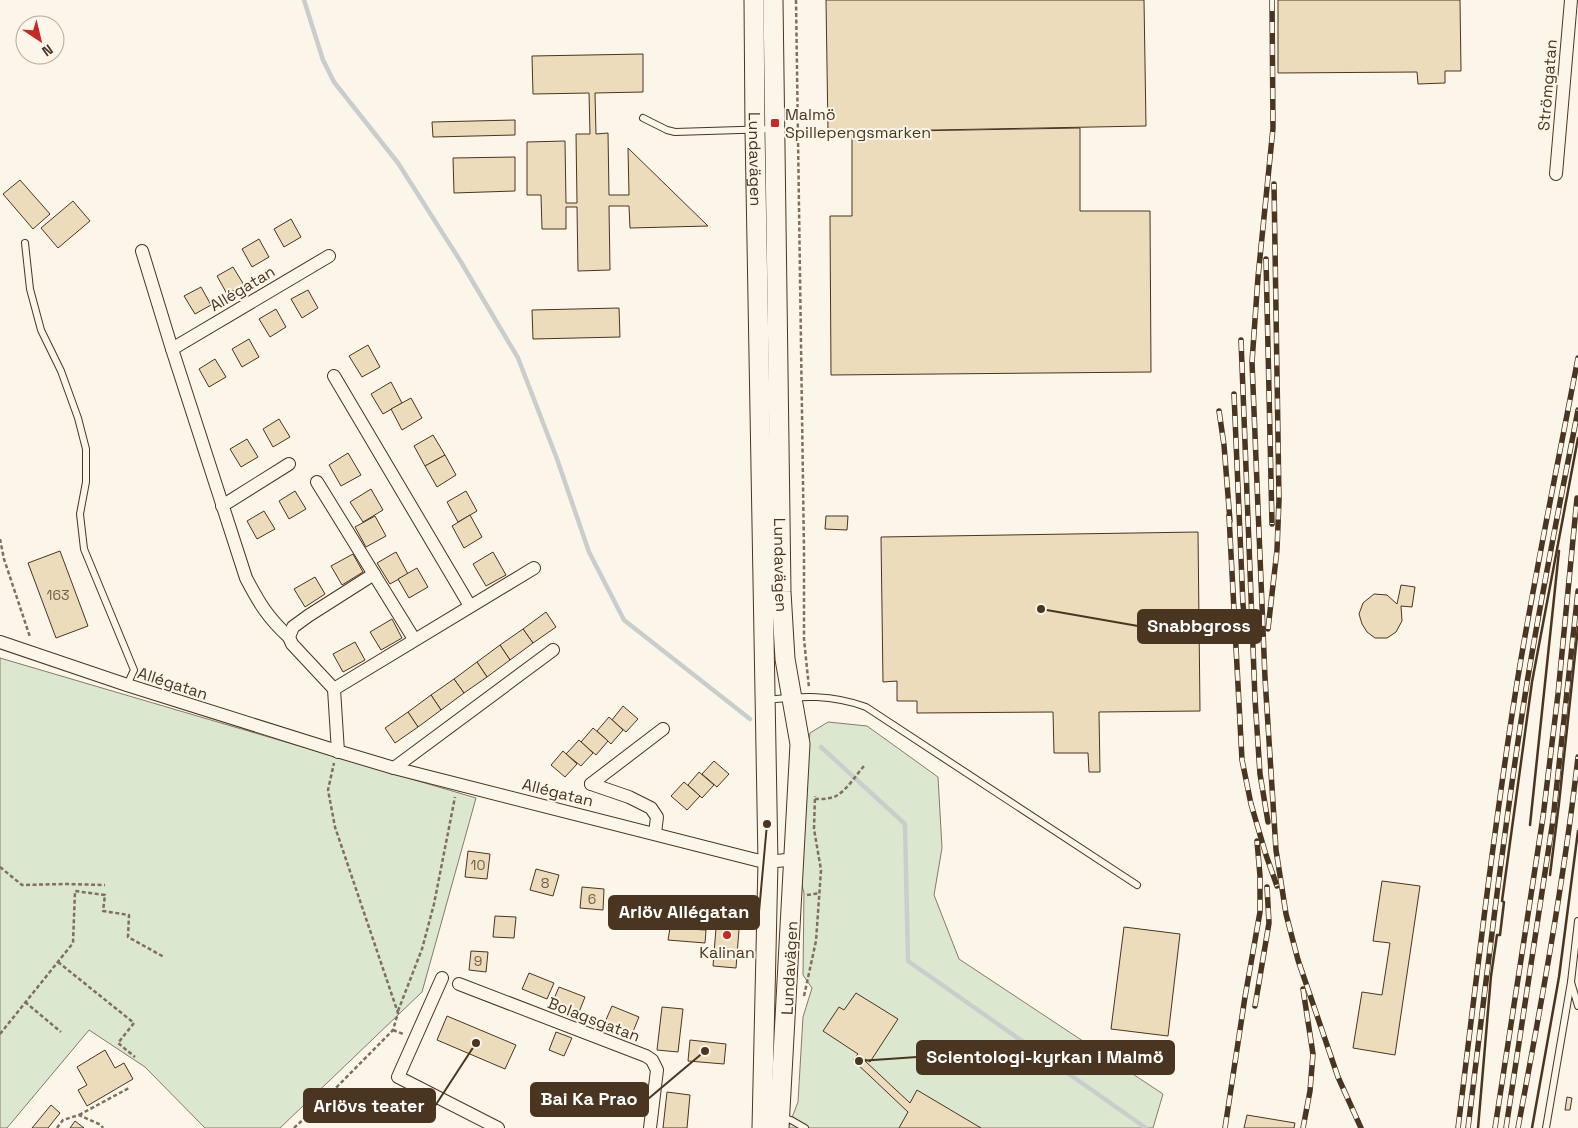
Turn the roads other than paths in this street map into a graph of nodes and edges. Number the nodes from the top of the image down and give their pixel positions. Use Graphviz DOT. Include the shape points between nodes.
graph roads {
  1 [pos="754,0"];
  2 [pos="773,0"];
  3 [pos="1571,0"];
  4 [pos="644,118"];
  5 [pos="775,129"];
  6 [pos="755,130"];
  7 [pos="1556,174"];
  8 [pos="26,242"];
  9 [pos="142,251"];
  10 [pos="329,256"];
  11 [pos="172,349"];
  12 [pos="334,376"];
  13 [pos="289,464"];
  14 [pos="316,482"];
  15 [pos="222,506"];
  16 [pos="534,568"];
  17 [pos="374,574"];
  18 [pos="470,606"];
  19 [pos="289,637"];
  20 [pos="414,639"];
  21 [pos="0,642"];
  22 [pos="553,650"];
  23 [pos="126,685"];
  24 [pos="334,689"];
  25 [pos="801,697"];
  26 [pos="765,700"];
  27 [pos="663,729"];
  28 [pos="338,752"];
  29 [pos="394,768"];
  30 [pos="655,833"];
  31 [pos="795,858"];
  32 [pos="768,862"];
  33 [pos="1137,885"];
  34 [pos="1578,921"];
  35 [pos="442,978"];
  36 [pos="1571,982"];
  37 [pos="459,984"];
  38 [pos="1578,1006"];
  39 [pos="780,1122"];
  40 [pos="498,1128"];
  41 [pos="650,1128"];
  42 [pos="762,1128"];
  43 [pos="805,1128"];
  44 [pos="1546,1128"];
  1 -- 6 [label="main road, Lundavägen"];
  2 -- 5 [label="main road, Lundavägen"];
  3 -- 7 [label="street, Strömgatan"];
  4 -- 6 [label="lane" via="675,132"];
  5 -- 6 [label="lane"];
  5 -- 25 [label="main road, Lundavägen" via="784,659"];
  6 -- 26 [label="main road, Lundavägen"];
  8 -- 23 [label="lane" via="30,289 42,330 78,418 86,449 86,482 80,514 84,549 134,670"];
  9 -- 11 [label="street"];
  10 -- 11 [label="street, Allégatan"];
  11 -- 15 [label="street"];
  12 -- 18 [label="street"];
  13 -- 15 [label="street"];
  14 -- 17 [label="street"];
  15 -- 19 [label="street" via="246,578 274,624"];
  16 -- 18 [label="street"];
  17 -- 19 [label="street" via="293,627"];
  17 -- 20 [label="street"];
  18 -- 20 [label="street"];
  19 -- 24 [label="street"];
  20 -- 24 [label="street"];
  21 -- 23 [label="street, Allégatan"];
  22 -- 29 [label="street"];
  23 -- 28 [label="street, Allégatan"];
  24 -- 28 [label="street"];
  25 -- 26 [label="lane"];
  25 -- 31 [label="main road, Lundavägen"];
  25 -- 33 [label="lane" via="834,698 866,707"];
  26 -- 32 [label="main road, Lundavägen"];
  27 -- 30 [label="street, Allégatan" via="591,784 652,808 658,817"];
  28 -- 29 [label="street, Allégatan"];
  29 -- 30 [label="street, Allégatan"];
  30 -- 32 [label="street, Allégatan"];
  31 -- 32 [label="street, Allégatan"];
  31 -- 39 [label="main road, Lundavägen"];
  32 -- 42 [label="main road, Lundavägen"];
  34 -- 36 [label="lane"];
  35 -- 40 [label="street" via="398,1076"];
  36 -- 38 [label="lane"];
  36 -- 44 [label="lane"];
  37 -- 41 [label="street, Bolagsgatan" via="652,1060 657,1070"];
  39 -- 43 [label="lane" via="791,1120"];
}
